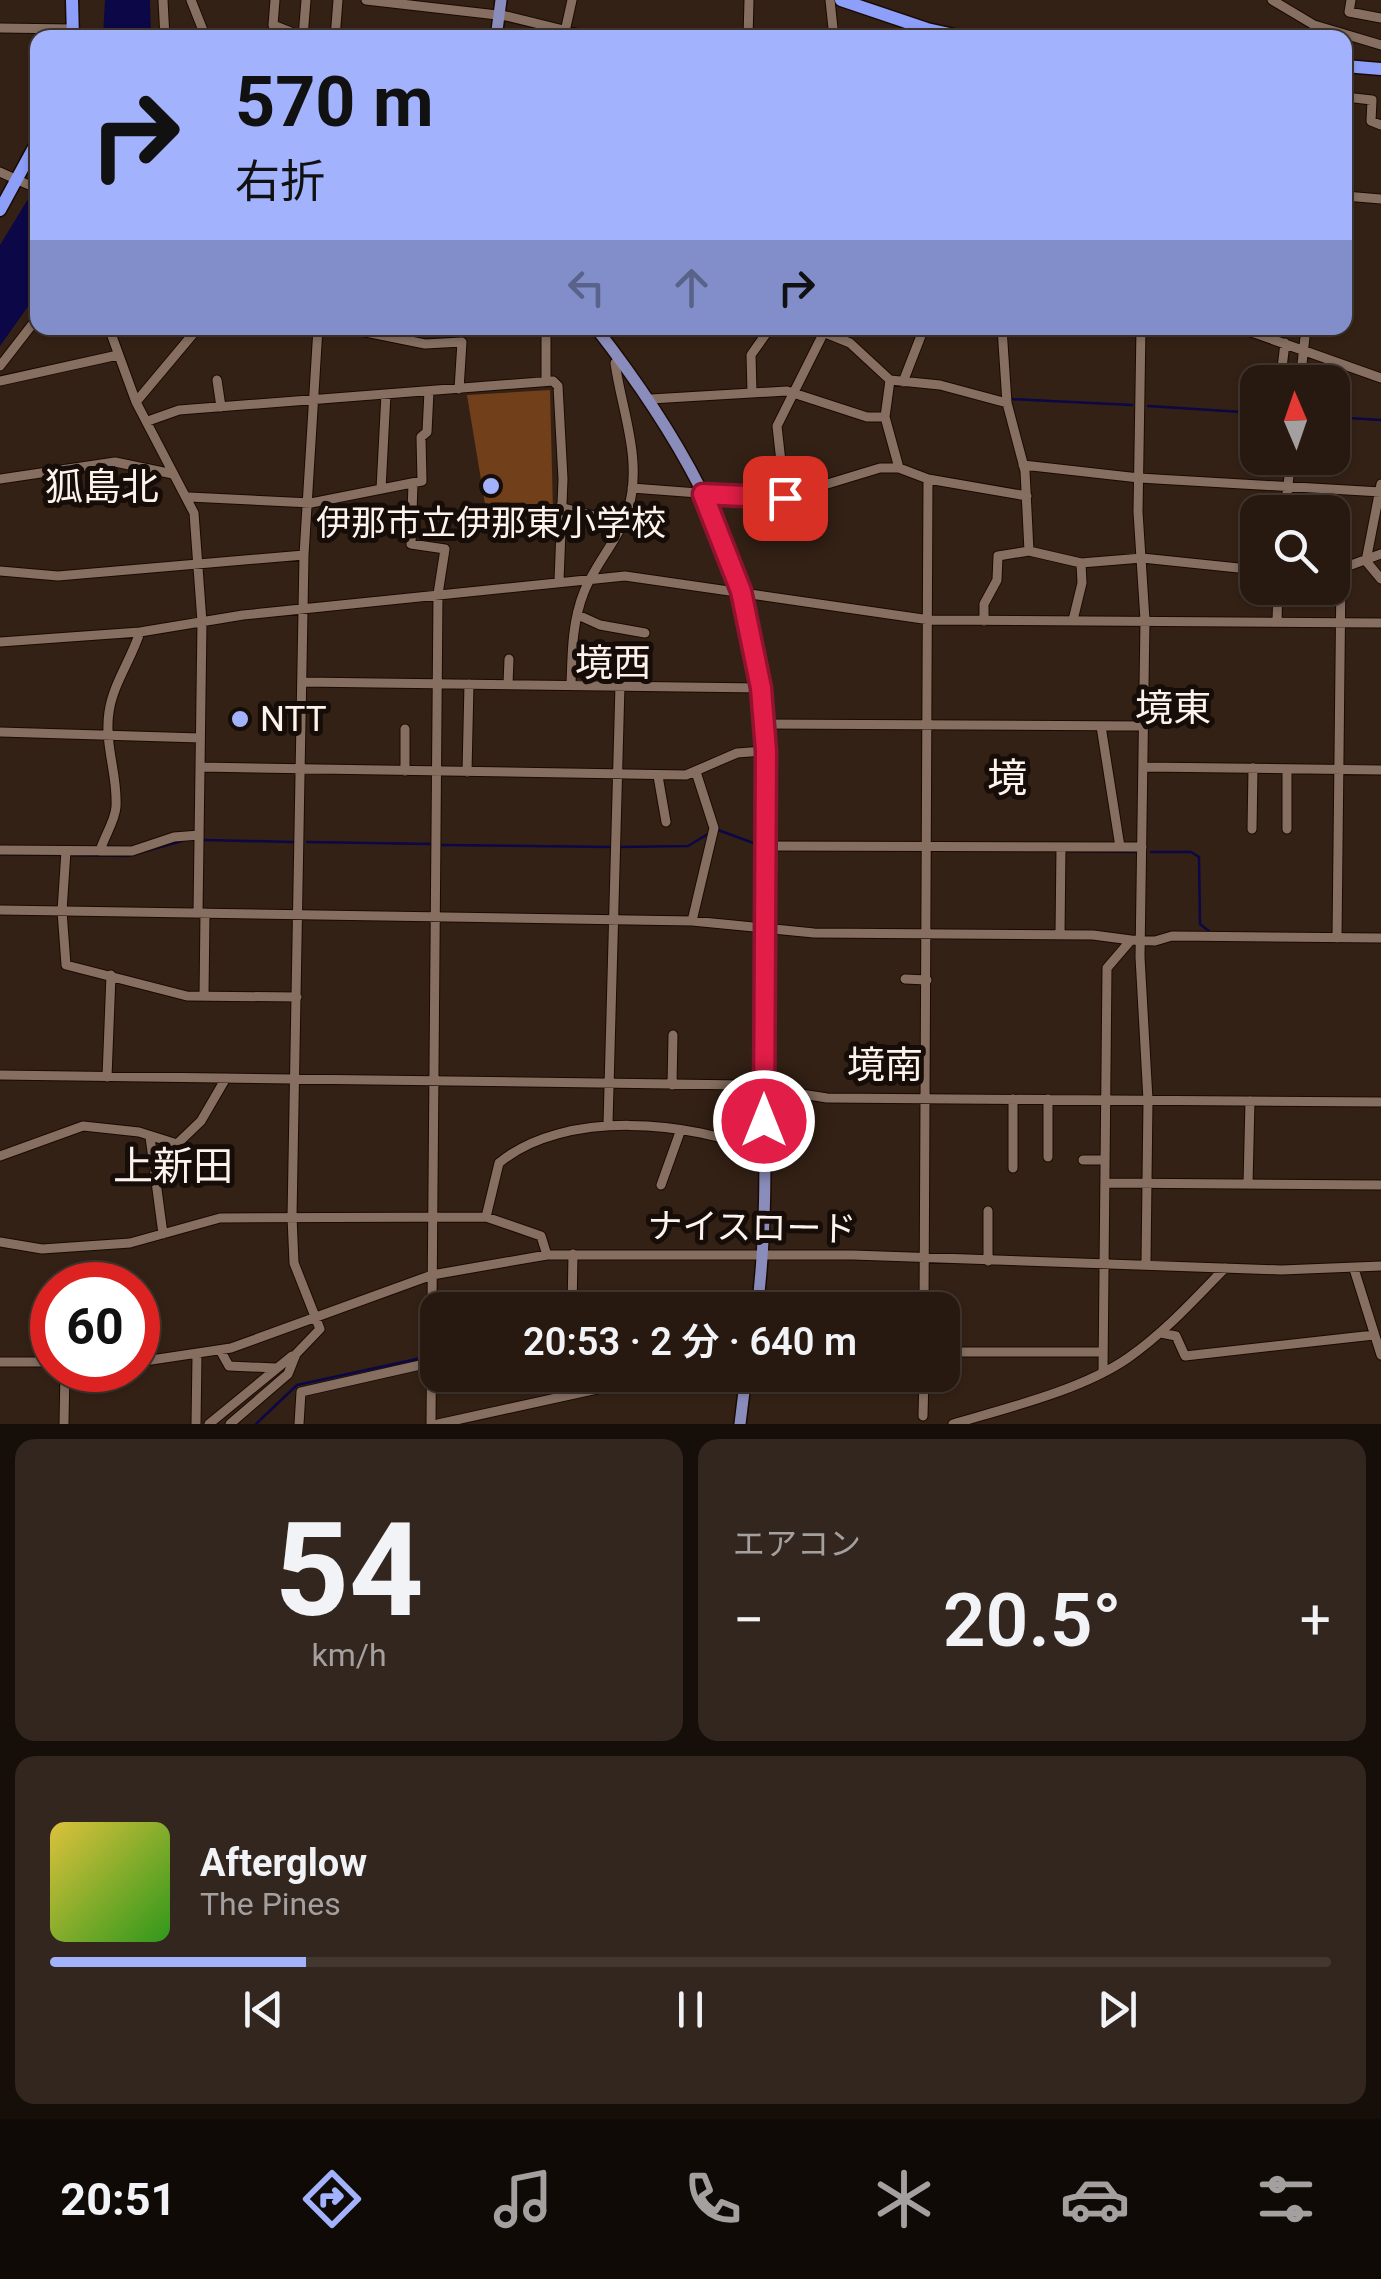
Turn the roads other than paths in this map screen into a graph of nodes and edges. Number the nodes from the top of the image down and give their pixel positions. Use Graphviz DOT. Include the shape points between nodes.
graph roads {
  1 [pos="72,0"];
  2 [pos="163,0"];
  3 [pos="190,0"];
  4 [pos="276,0"];
  5 [pos="306,0"];
  6 [pos="338,0"];
  7 [pos="366,0"];
  8 [pos="501,0"];
  9 [pos="572,0"];
  10 [pos="749,0"];
  11 [pos="830,0"];
  12 [pos="841,0"];
  13 [pos="1272,0"];
  14 [pos="1351,0"];
  15 [pos="498,16"];
  16 [pos="1381,18"];
  17 [pos="0,28"];
  18 [pos="30,30"];
  19 [pos="73,30"];
  20 [pos="165,30"];
  21 [pos="203,30"];
  22 [pos="278,30"];
  23 [pos="304,30"];
  24 [pos="336,30"];
  25 [pos="497,30"];
  26 [pos="547,30"];
  27 [pos="565,30"];
  28 [pos="748,30"];
  29 [pos="833,30"];
  30 [pos="919,30"];
  31 [pos="1331,30"];
  32 [pos="1352,36"];
  33 [pos="1381,45"];
  34 [pos="1352,67"];
  35 [pos="1381,69"];
  36 [pos="1352,99"];
  37 [pos="1381,124"];
  38 [pos="30,158"];
  39 [pos="0,172"];
  40 [pos="20,181"];
  41 [pos="30,185"];
  42 [pos="1352,197"];
  43 [pos="1381,199"];
  44 [pos="0,210"];
  45 [pos="30,327"];
  46 [pos="111,335"];
  47 [pos="192,335"];
  48 [pos="318,335"];
  49 [pos="381,335"];
  50 [pos="546,335"];
  51 [pos="602,335"];
  52 [pos="764,335"];
  53 [pos="822,335"];
  54 [pos="832,335"];
  55 [pos="921,335"];
  56 [pos="1002,335"];
  57 [pos="1142,335"];
  58 [pos="1261,335"];
  59 [pos="1305,335"];
  60 [pos="1286,343"];
  61 [pos="1303,350"];
  62 [pos="118,355"];
  63 [pos="621,360"];
  64 [pos="1283,365"];
  65 [pos="1302,365"];
  66 [pos="0,366"];
  67 [pos="1381,378"];
  68 [pos="904,379"];
  69 [pos="218,380"];
  70 [pos="546,380"];
  71 [pos="890,380"];
  72 [pos="0,382"];
  73 [pos="459,388"];
  74 [pos="429,391"];
  75 [pos="752,392"];
  76 [pos="792,393"];
  77 [pos="386,394"];
  78 [pos="314,399"];
  79 [pos="651,399"];
  80 [pos="1006,399"];
  81 [pos="136,402"];
  82 [pos="221,407"];
  83 [pos="885,418"];
  84 [pos="148,421"];
  85 [pos="1023,465"];
  86 [pos="899,468"];
  87 [pos="173,474"];
  88 [pos="1289,475"];
  89 [pos="1138,478"];
  90 [pos="0,479"];
  91 [pos="928,479"];
  92 [pos="414,482"];
  93 [pos="1288,485"];
  94 [pos="632,488"];
  95 [pos="381,489"];
  96 [pos="1380,489"];
  97 [pos="703,494"];
  98 [pos="1287,495"];
  99 [pos="1027,496"];
  100 [pos="189,497"];
  101 [pos="785,498"];
  102 [pos="307,502"];
  103 [pos="560,507"];
  104 [pos="621,523"];
  105 [pos="1029,551"];
  106 [pos="1381,554"];
  107 [pos="304,555"];
  108 [pos="1142,558"];
  109 [pos="198,560"];
  110 [pos="1366,561"];
  111 [pos="1081,563"];
  112 [pos="1350,567"];
  113 [pos="1240,568"];
  114 [pos="0,571"];
  115 [pos="593,577"];
  116 [pos="1381,579"];
  117 [pos="559,581"];
  118 [pos="741,591"];
  119 [pos="438,594"];
  120 [pos="1277,605"];
  121 [pos="1339,605"];
  122 [pos="303,609"];
  123 [pos="578,615"];
  124 [pos="930,620"];
  125 [pos="1073,620"];
  126 [pos="1145,620"];
  127 [pos="984,621"];
  128 [pos="1276,621"];
  129 [pos="202,622"];
  130 [pos="1340,622"];
  131 [pos="1381,623"];
  132 [pos="140,632"];
  133 [pos="645,632"];
  134 [pos="0,642"];
  135 [pos="509,659"];
  136 [pos="302,682"];
  137 [pos="438,683"];
  138 [pos="469,684"];
  139 [pos="508,684"];
  140 [pos="571,684"];
  141 [pos="620,685"];
  142 [pos="761,688"];
  143 [pos="764,724"];
  144 [pos="930,724"];
  145 [pos="1101,726"];
  146 [pos="1144,726"];
  147 [pos="404,729"];
  148 [pos="0,732"];
  149 [pos="106,734"];
  150 [pos="200,738"];
  151 [pos="766,751"];
  152 [pos="200,767"];
  153 [pos="1144,767"];
  154 [pos="1254,768"];
  155 [pos="301,769"];
  156 [pos="1287,769"];
  157 [pos="1340,770"];
  158 [pos="1381,770"];
  159 [pos="405,771"];
  160 [pos="437,772"];
  161 [pos="467,772"];
  162 [pos="696,772"];
  163 [pos="615,774"];
  164 [pos="658,776"];
  165 [pos="666,822"];
  166 [pos="1252,829"];
  167 [pos="1287,829"];
  168 [pos="199,838"];
  169 [pos="765,846"];
  170 [pos="1120,847"];
  171 [pos="1142,847"];
  172 [pos="928,848"];
  173 [pos="0,850"];
  174 [pos="1061,850"];
  175 [pos="100,851"];
  176 [pos="66,854"];
  177 [pos="0,910"];
  178 [pos="62,911"];
  179 [pos="201,913"];
  180 [pos="299,913"];
  181 [pos="434,916"];
  182 [pos="613,920"];
  183 [pos="692,921"];
  184 [pos="764,927"];
  185 [pos="927,934"];
  186 [pos="1060,934"];
  187 [pos="1338,935"];
  188 [pos="1381,938"];
  189 [pos="1136,940"];
  190 [pos="111,975"];
  191 [pos="905,980"];
  192 [pos="927,980"];
  193 [pos="204,996"];
  194 [pos="297,997"];
  195 [pos="673,1036"];
  196 [pos="0,1076"];
  197 [pos="107,1077"];
  198 [pos="226,1078"];
  199 [pos="293,1080"];
  200 [pos="432,1083"];
  201 [pos="610,1086"];
  202 [pos="672,1086"];
  203 [pos="763,1089"];
  204 [pos="926,1098"];
  205 [pos="1013,1099"];
  206 [pos="1048,1099"];
  207 [pos="1106,1100"];
  208 [pos="1148,1100"];
  209 [pos="1250,1101"];
  210 [pos="1381,1102"];
  211 [pos="608,1124"];
  212 [pos="680,1132"];
  213 [pos="150,1137"];
  214 [pos="764,1152"];
  215 [pos="0,1156"];
  216 [pos="1048,1158"];
  217 [pos="1083,1160"];
  218 [pos="1105,1160"];
  219 [pos="1013,1168"];
  220 [pos="1105,1183"];
  221 [pos="1147,1183"];
  222 [pos="1248,1184"];
  223 [pos="661,1185"];
  224 [pos="1381,1185"];
  225 [pos="988,1211"];
  226 [pos="430,1216"];
  227 [pos="292,1217"];
  228 [pos="486,1218"];
  229 [pos="163,1234"];
  230 [pos="0,1242"];
  231 [pos="573,1254"];
  232 [pos="762,1254"];
  233 [pos="548,1255"];
  234 [pos="923,1261"];
  235 [pos="988,1261"];
  236 [pos="1104,1262"];
  237 [pos="1146,1262"];
  238 [pos="1381,1266"];
  239 [pos="1225,1268"];
  240 [pos="1354,1268"];
  241 [pos="432,1275"];
  242 [pos="432,1292"];
  243 [pos="572,1292"];
  244 [pos="759,1292"];
  245 [pos="924,1292"];
  246 [pos="316,1315"];
  247 [pos="1161,1333"];
  248 [pos="1374,1335"];
  249 [pos="220,1350"];
  250 [pos="960,1352"];
  251 [pos="1102,1352"];
  252 [pos="296,1354"];
  253 [pos="1381,1355"];
  254 [pos="197,1356"];
  255 [pos="160,1360"];
  256 [pos="0,1362"];
  257 [pos="30,1362"];
  258 [pos="420,1365"];
  259 [pos="276,1368"];
  260 [pos="1103,1372"];
  261 [pos="65,1392"];
  262 [pos="434,1392"];
  263 [pos="582,1392"];
  264 [pos="744,1392"];
  265 [pos="924,1392"];
  266 [pos="573,1394"];
  267 [pos="923,1416"];
  268 [pos="64,1424"];
  269 [pos="196,1424"];
  270 [pos="209,1424"];
  271 [pos="230,1424"];
  272 [pos="299,1424"];
  273 [pos="434,1424"];
  274 [pos="740,1424"];
  275 [pos="953,1424"];
  1 -- 19 [label="highway"];
  2 -- 20 [label="street"];
  3 -- 21 [label="street"];
  4 -- 22 [label="street"];
  5 -- 23 [label="street"];
  6 -- 24 [label="street"];
  7 -- 15 [label="street"];
  8 -- 15 [label="main road"];
  9 -- 27 [label="street"];
  10 -- 28 [label="street"];
  11 -- 29 [label="street"];
  12 -- 30 [label="highway"];
  13 -- 31 [label="street"];
  14 -- 16 [label="street" via="1350,12"];
  15 -- 25 [label="main road"];
  15 -- 26 [label="street"];
  17 -- 18 [label="street"];
  32 -- 33 [label="street"];
  34 -- 35 [label="highway"];
  36 -- 37 [label="street" via="1372,100 1371,121"];
  38 -- 40 [label="highway"];
  39 -- 40 [label="street"];
  40 -- 41 [label="street"];
  40 -- 44 [label="highway"];
  42 -- 43 [label="street"];
  45 -- 66 [label="street"];
  46 -- 62 [label="street"];
  47 -- 81 [label="street"];
  48 -- 78 [label="street"];
  49 -- 73 [label="street" via="425,344 462,342"];
  50 -- 70 [label="street"];
  51 -- 63 [label="main road"];
  52 -- 75 [label="street" via="751,354"];
  53 -- 76 [label="street"];
  54 -- 71 [label="street" via="850,342"];
  55 -- 68 [label="street"];
  56 -- 80 [label="street"];
  57 -- 89 [label="street"];
  58 -- 60 [label="street"];
  59 -- 61 [label="street"];
  60 -- 61 [label="street"];
  60 -- 64 [label="street"];
  61 -- 65 [label="street"];
  61 -- 67 [label="street"];
  62 -- 72 [label="street"];
  62 -- 81 [label="street"];
  63 -- 79 [label="main road"];
  63 -- 94 [label="street" via="615,364 631,433"];
  68 -- 71 [label="street"];
  68 -- 80 [label="street"];
  69 -- 82 [label="street"];
  70 -- 73 [label="street"];
  70 -- 103 [label="street" via="558,386"];
  71 -- 83 [label="street"];
  73 -- 74 [label="street"];
  74 -- 77 [label="street"];
  74 -- 92 [label="street" via="422,481"];
  75 -- 76 [label="street"];
  75 -- 79 [label="street"];
  76 -- 83 [label="street"];
  76 -- 101 [label="street" via="777,426"];
  77 -- 78 [label="street"];
  77 -- 95 [label="street"];
  78 -- 82 [label="street"];
  78 -- 102 [label="street"];
  79 -- 97 [label="main road"];
  80 -- 85 [label="street"];
  81 -- 84 [label="street"];
  82 -- 84 [label="street"];
  83 -- 86 [label="street"];
  84 -- 87 [label="street"];
  85 -- 89 [label="street"];
  85 -- 99 [label="street"];
  86 -- 91 [label="street"];
  86 -- 101 [label="street" via="866,471"];
  87 -- 90 [label="street" via="115,462"];
  87 -- 100 [label="street"];
  88 -- 93 [label="street"];
  89 -- 93 [label="street"];
  89 -- 108 [label="street"];
  91 -- 99 [label="street"];
  91 -- 124 [label="street"];
  92 -- 95 [label="street"];
  92 -- 119 [label="street" via="412,544 445,549"];
  93 -- 96 [label="street"];
  93 -- 98 [label="street"];
  94 -- 97 [label="street"];
  94 -- 104 [label="street"];
  95 -- 102 [label="street"];
  96 -- 110 [label="street"];
  97 -- 101 [label="street"];
  97 -- 118 [label="main road"];
  99 -- 105 [label="street"];
  100 -- 102 [label="street"];
  100 -- 109 [label="street"];
  102 -- 107 [label="street"];
  103 -- 104 [label="street"];
  103 -- 117 [label="street"];
  104 -- 115 [label="street"];
  105 -- 111 [label="street"];
  105 -- 127 [label="street" via="998,556"];
  106 -- 110 [label="street"];
  107 -- 109 [label="street"];
  107 -- 122 [label="street"];
  108 -- 111 [label="street"];
  108 -- 113 [label="street"];
  108 -- 126 [label="street"];
  109 -- 114 [label="street" via="58,576"];
  109 -- 129 [label="street"];
  110 -- 112 [label="street"];
  110 -- 116 [label="street"];
  111 -- 125 [label="street"];
  115 -- 117 [label="street"];
  115 -- 118 [label="street"];
  115 -- 123 [label="street"];
  117 -- 119 [label="street"];
  118 -- 124 [label="street"];
  118 -- 142 [label="main road"];
  119 -- 122 [label="street"];
  119 -- 137 [label="street"];
  120 -- 128 [label="street"];
  121 -- 130 [label="street"];
  122 -- 129 [label="street"];
  122 -- 136 [label="street"];
  123 -- 133 [label="street"];
  123 -- 140 [label="street"];
  124 -- 127 [label="street"];
  124 -- 144 [label="street"];
  125 -- 126 [label="street"];
  125 -- 127 [label="street"];
  126 -- 128 [label="street"];
  126 -- 146 [label="street"];
  128 -- 130 [label="street"];
  129 -- 132 [label="street"];
  129 -- 150 [label="street"];
  130 -- 131 [label="street"];
  130 -- 157 [label="street"];
  132 -- 134 [label="street"];
  132 -- 149 [label="street" via="114,688"];
  135 -- 139 [label="street"];
  136 -- 137 [label="street"];
  136 -- 155 [label="street"];
  137 -- 138 [label="street"];
  137 -- 160 [label="street"];
  138 -- 139 [label="street"];
  138 -- 161 [label="street"];
  139 -- 140 [label="street"];
  140 -- 141 [label="street"];
  141 -- 142 [label="street"];
  141 -- 163 [label="street"];
  142 -- 143 [label="main road"];
  143 -- 144 [label="street"];
  143 -- 151 [label="main road"];
  144 -- 145 [label="street"];
  144 -- 172 [label="street"];
  145 -- 146 [label="street"];
  145 -- 170 [label="street"];
  146 -- 153 [label="street"];
  147 -- 159 [label="street"];
  148 -- 149 [label="street"];
  149 -- 150 [label="street"];
  149 -- 175 [label="street" via="116,809"];
  150 -- 152 [label="street"];
  151 -- 162 [label="street" via="737,753"];
  151 -- 169 [label="main road"];
  152 -- 155 [label="street"];
  152 -- 168 [label="street"];
  153 -- 154 [label="street"];
  153 -- 171 [label="street"];
  154 -- 156 [label="street"];
  154 -- 166 [label="street"];
  155 -- 159 [label="street"];
  155 -- 180 [label="street"];
  156 -- 157 [label="street"];
  156 -- 167 [label="street"];
  157 -- 158 [label="street"];
  157 -- 187 [label="street"];
  159 -- 160 [label="street"];
  160 -- 161 [label="street"];
  160 -- 181 [label="street"];
  161 -- 163 [label="street"];
  162 -- 164 [label="street"];
  162 -- 183 [label="street" via="714,829"];
  163 -- 164 [label="street"];
  163 -- 182 [label="street"];
  164 -- 165 [label="street"];
  168 -- 175 [label="street"];
  168 -- 179 [label="street"];
  169 -- 172 [label="street"];
  169 -- 184 [label="main road"];
  170 -- 171 [label="street"];
  170 -- 174 [label="street"];
  171 -- 189 [label="street"];
  172 -- 174 [label="street"];
  172 -- 185 [label="street"];
  173 -- 176 [label="street"];
  174 -- 186 [label="street"];
  175 -- 176 [label="street"];
  176 -- 178 [label="street"];
  177 -- 178 [label="street"];
  178 -- 179 [label="street"];
  178 -- 190 [label="street" via="66,965"];
  179 -- 180 [label="street"];
  179 -- 193 [label="street"];
  180 -- 181 [label="street"];
  180 -- 194 [label="street"];
  181 -- 182 [label="street"];
  181 -- 200 [label="street"];
  182 -- 183 [label="street"];
  182 -- 201 [label="street"];
  183 -- 184 [label="street"];
  184 -- 185 [label="street"];
  184 -- 203 [label="main road"];
  185 -- 186 [label="street"];
  185 -- 192 [label="street"];
  186 -- 189 [label="street"];
  187 -- 188 [label="street"];
  187 -- 189 [label="street"];
  189 -- 207 [label="street" via="1107,968"];
  189 -- 208 [label="street"];
  190 -- 193 [label="street"];
  190 -- 197 [label="street"];
  191 -- 192 [label="street"];
  192 -- 204 [label="street"];
  193 -- 194 [label="street"];
  194 -- 199 [label="street"];
  195 -- 202 [label="street"];
  196 -- 197 [label="street"];
  197 -- 198 [label="street"];
  198 -- 199 [label="street"];
  198 -- 213 [label="street" via="201,1121 177,1144"];
  199 -- 200 [label="street"];
  199 -- 227 [label="street"];
  200 -- 201 [label="street"];
  200 -- 226 [label="street"];
  201 -- 202 [label="street"];
  201 -- 211 [label="street"];
  202 -- 203 [label="street"];
  203 -- 204 [label="street" via="828,1098"];
  203 -- 214 [label="main road"];
  204 -- 205 [label="street"];
  204 -- 234 [label="street"];
  205 -- 206 [label="street"];
  205 -- 219 [label="street"];
  206 -- 207 [label="street"];
  206 -- 216 [label="street"];
  207 -- 208 [label="street"];
  207 -- 218 [label="street"];
  208 -- 209 [label="street"];
  208 -- 221 [label="street"];
  209 -- 210 [label="street"];
  209 -- 222 [label="street"];
  211 -- 212 [label="street"];
  211 -- 228 [label="street" via="561,1133 499,1162"];
  212 -- 214 [label="street"];
  212 -- 223 [label="street"];
  213 -- 215 [label="street" via="70,1127"];
  213 -- 229 [label="street"];
  214 -- 232 [label="main road"];
  217 -- 218 [label="street"];
  218 -- 220 [label="street"];
  220 -- 221 [label="street"];
  220 -- 236 [label="street"];
  221 -- 222 [label="street"];
  221 -- 237 [label="street"];
  222 -- 224 [label="street"];
  225 -- 235 [label="street"];
  226 -- 227 [label="street"];
  226 -- 228 [label="street"];
  226 -- 241 [label="street"];
  227 -- 229 [label="street" via="220,1218"];
  227 -- 246 [label="street" via="294,1262"];
  228 -- 233 [label="street" via="541,1236"];
  229 -- 230 [label="street" via="42,1249"];
  231 -- 232 [label="street, ナイスロード"];
  231 -- 233 [label="street, ナイスロード"];
  231 -- 243 [label="street"];
  232 -- 234 [label="street, ナイスロード"];
  232 -- 244 [label="main road"];
  233 -- 241 [label="street, ナイスロード"];
  234 -- 235 [label="street, ナイスロード"];
  234 -- 245 [label="street"];
  235 -- 236 [label="street, ナイスロード"];
  236 -- 237 [label="street, ナイスロード"];
  236 -- 251 [label="street"];
  237 -- 239 [label="street, ナイスロード"];
  238 -- 240 [label="street, ナイスロード"];
  239 -- 240 [label="street, ナイスロード"];
  239 -- 247 [label="street"];
  240 -- 248 [label="street"];
  241 -- 242 [label="street"];
  241 -- 246 [label="street, ナイスロード"];
  246 -- 249 [label="street, ナイスロード"];
  246 -- 252 [label="street" via="320,1329"];
  247 -- 248 [label="street" via="1176,1336 1185,1356"];
  247 -- 260 [label="street"];
  248 -- 253 [label="street"];
  249 -- 254 [label="street, ナイスロード"];
  249 -- 259 [label="street" via="229,1366"];
  250 -- 251 [label="street"];
  251 -- 260 [label="street"];
  252 -- 259 [label="street"];
  252 -- 271 [label="street" via="288,1374"];
  254 -- 255 [label="street, ナイスロード"];
  254 -- 269 [label="street"];
  256 -- 257 [label="street"];
  258 -- 272 [label="street" via="301,1392"];
  259 -- 270 [label="street"];
  260 -- 275 [label="street"];
  261 -- 268 [label="street"];
  262 -- 273 [label="street"];
  263 -- 266 [label="street"];
  264 -- 274 [label="main road"];
  265 -- 267 [label="street"];
  266 -- 273 [label="street"];
}
